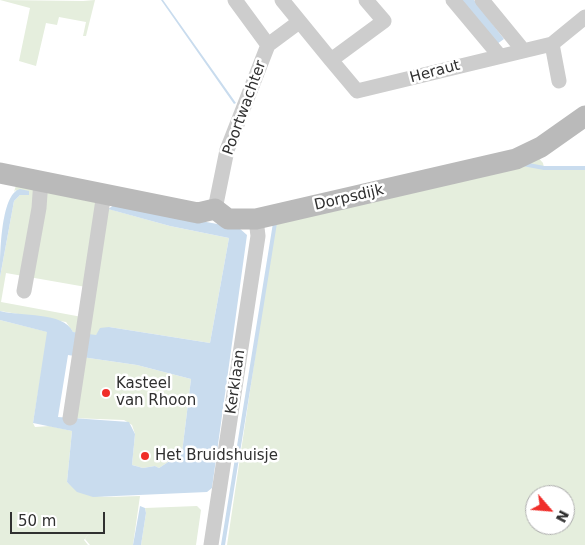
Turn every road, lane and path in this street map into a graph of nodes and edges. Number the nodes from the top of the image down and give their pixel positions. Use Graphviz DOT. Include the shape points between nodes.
graph roads {
  1 [pos="235,0"];
  2 [pos="282,0"];
  3 [pos="366,0"];
  4 [pos="453,0"];
  5 [pos="482,0"];
  6 [pos="299,22"];
  7 [pos="582,26"];
  8 [pos="552,44"];
  9 [pos="268,45"];
  10 [pos="523,50"];
  11 [pos="499,55"];
  12 [pos="331,60"];
  13 [pos="559,81"];
  14 [pos="585,116"];
  15 [pos="0,173"];
  16 [pos="41,180"];
  17 [pos="104,193"];
  18 [pos="215,209"];
  19 [pos="256,219"];
  20 [pos="24,292"];
  21 [pos="70,418"];
  22 [pos="211,545"];
  1 -- 9 [label="street"];
  2 -- 6 [label="street"];
  3 -- 12 [label="street" via="384,21"];
  4 -- 11 [label="street"];
  5 -- 10 [label="street"];
  6 -- 9 [label="street, Poortwachter"];
  6 -- 12 [label="street"];
  7 -- 8 [label="street, Heraut"];
  8 -- 10 [label="street, Heraut"];
  8 -- 13 [label="street"];
  9 -- 18 [label="street, Poortwachter" via="227,150"];
  10 -- 11 [label="street, Heraut"];
  11 -- 12 [label="street, Heraut" via="357,91"];
  14 -- 19 [label="street, Dorpsdijk" via="541,147 516,159"];
  15 -- 16 [label="street"];
  16 -- 17 [label="street"];
  16 -- 20 [label="street" via="40,208"];
  17 -- 18 [label="street" via="198,213"];
  17 -- 21 [label="street"];
  18 -- 19 [label="street, Dorpsdijk" via="228,220"];
  19 -- 22 [label="street, Kerklaan" via="258,236"];
}
